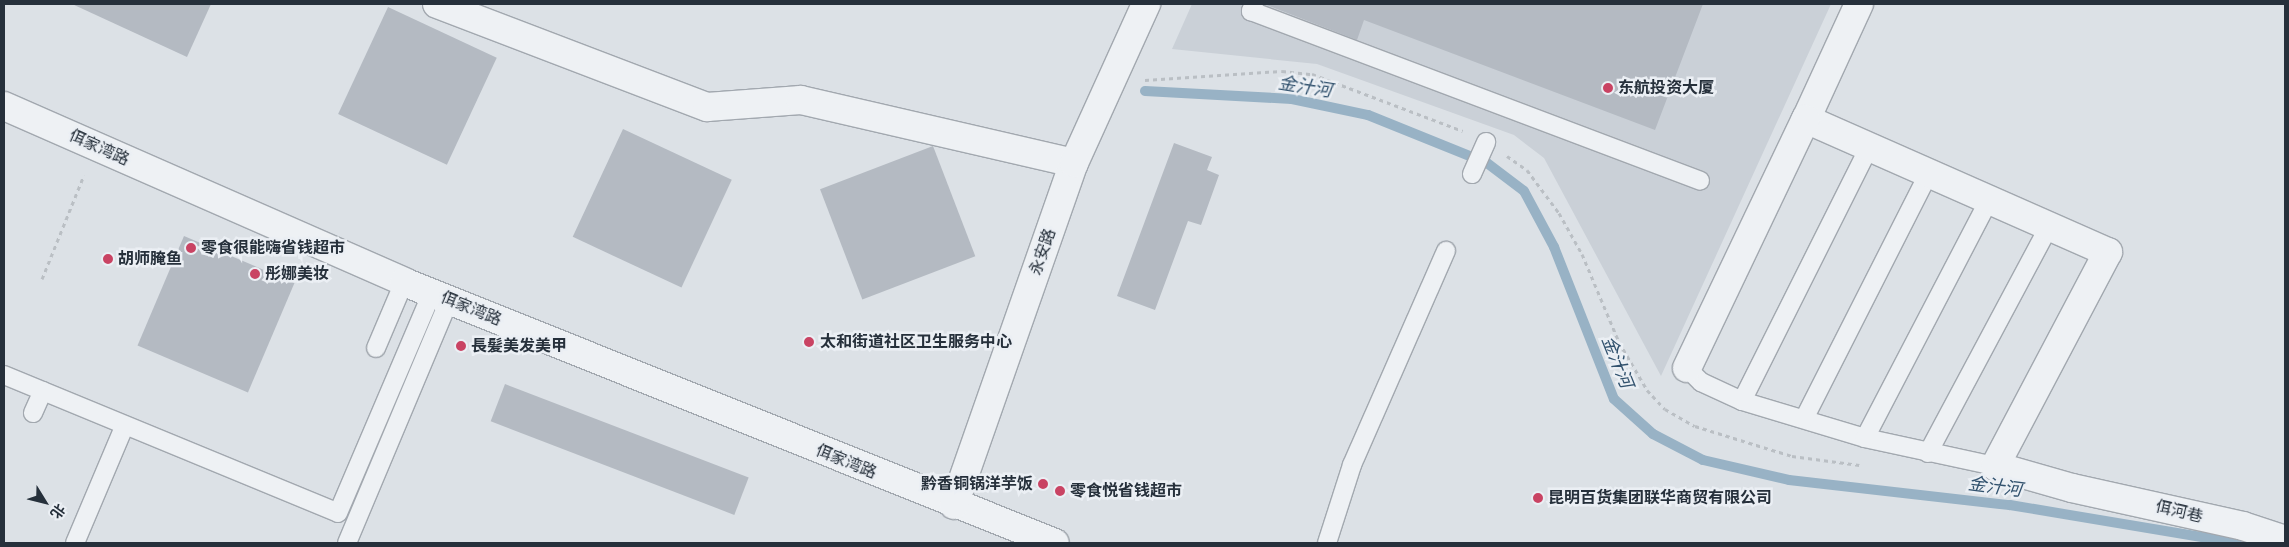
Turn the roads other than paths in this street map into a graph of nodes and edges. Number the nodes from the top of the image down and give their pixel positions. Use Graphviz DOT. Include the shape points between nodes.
graph roads {
  1 [pos="437,4"];
  2 [pos="1146,4"];
  3 [pos="1254,4"];
  4 [pos="1859,4"];
  5 [pos="4,106"];
  6 [pos="1806,119"];
  7 [pos="1486,142"];
  8 [pos="1869,147"];
  9 [pos="1074,163"];
  10 [pos="1929,173"];
  11 [pos="1472,174"];
  12 [pos="1700,181"];
  13 [pos="1989,200"];
  14 [pos="2049,226"];
  15 [pos="1446,251"];
  16 [pos="404,282"];
  17 [pos="440,296"];
  18 [pos="376,348"];
  19 [pos="1687,368"];
  20 [pos="4,375"];
  21 [pos="43,391"];
  22 [pos="1742,401"];
  23 [pos="33,413"];
  24 [pos="1804,420"];
  25 [pos="124,426"];
  26 [pos="1866,438"];
  27 [pos="1928,453"];
  28 [pos="1995,466"];
  29 [pos="954,506"];
  30 [pos="2285,540"];
  31 [pos="75,543"];
  32 [pos="347,543"];
  33 [pos="1055,543"];
  34 [pos="1327,543"];
  1 -- 9 [label="street" via="707,107 801,100"];
  2 -- 9 [label="street, 永安路"];
  3 -- 12 [label="lane" via="1251,11"];
  4 -- 6 [label="street"];
  5 -- 16 [label="street, 佴家湾路"];
  6 -- 8 [label="street"];
  6 -- 19 [label="street"];
  7 -- 11 [label="lane"];
  8 -- 10 [label="street"];
  8 -- 22 [label="lane"];
  9 -- 29 [label="street, 永安路"];
  10 -- 13 [label="street"];
  10 -- 24 [label="lane"];
  13 -- 14 [label="street"];
  13 -- 26 [label="lane"];
  14 -- 27 [label="lane"];
  14 -- 28 [label="street" via="2108,252"];
  15 -- 34 [label="lane" via="1352,465"];
  16 -- 17 [label="street, 佴家湾路"];
  16 -- 18 [label="lane"];
  17 -- 25 [label="lane" via="338,513"];
  17 -- 29 [label="street, 佴家湾路"];
  17 -- 32 [label="lane"];
  19 -- 22 [label="lane" via="1701,382"];
  20 -- 21 [label="lane"];
  21 -- 23 [label="lane"];
  21 -- 25 [label="lane"];
  22 -- 24 [label="lane"];
  24 -- 26 [label="lane"];
  25 -- 31 [label="lane"];
  26 -- 27 [label="lane"];
  27 -- 28 [label="lane"];
  28 -- 30 [label="street, 佴河巷" via="2072,488 2244,526"];
  29 -- 33 [label="street, 佴家湾路"];
}
